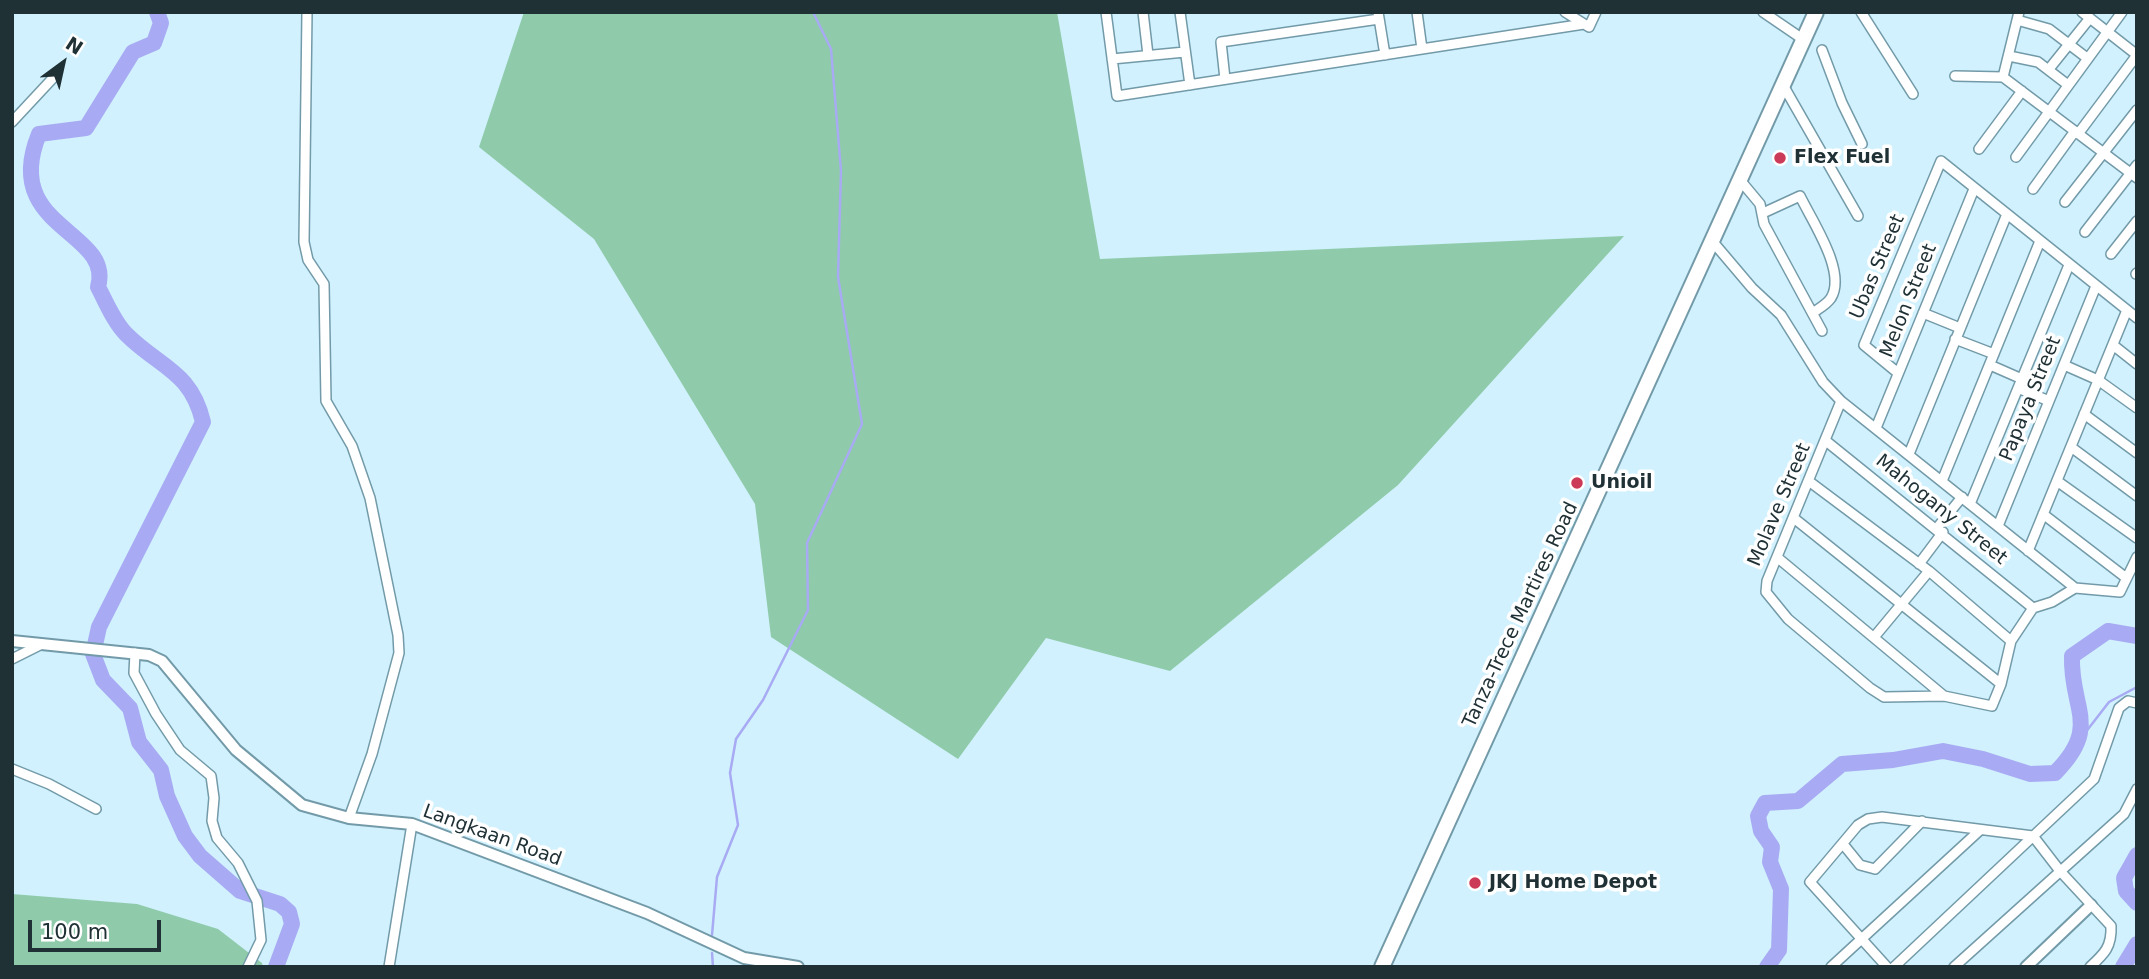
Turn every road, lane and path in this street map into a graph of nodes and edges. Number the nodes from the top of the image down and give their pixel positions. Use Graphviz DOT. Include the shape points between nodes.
graph roads {
  1 [pos="307,12"];
  2 [pos="1106,12"];
  3 [pos="1143,12"];
  4 [pos="1180,12"];
  5 [pos="1417,12"];
  6 [pos="1565,12"];
  7 [pos="1596,12"];
  8 [pos="1763,12"];
  9 [pos="1816,12"];
  10 [pos="1861,12"];
  11 [pos="2122,12"];
  12 [pos="1379,15"];
  13 [pos="2086,15"];
  14 [pos="2018,16"];
  15 [pos="1584,23"];
  16 [pos="2107,31"];
  17 [pos="1804,40"];
  18 [pos="2070,44"];
  19 [pos="1422,49"];
  20 [pos="1822,50"];
  21 [pos="1185,52"];
  22 [pos="1148,55"];
  23 [pos="1385,55"];
  24 [pos="2137,55"];
  25 [pos="2009,56"];
  26 [pos="2087,58"];
  27 [pos="1112,59"];
  28 [pos="2049,69"];
  29 [pos="1955,76"];
  30 [pos="2003,77"];
  31 [pos="53,78"];
  32 [pos="1225,79"];
  33 [pos="1190,85"];
  34 [pos="1783,85"];
  35 [pos="2067,85"];
  36 [pos="2022,92"];
  37 [pos="1913,94"];
  38 [pos="2137,110"];
  39 [pos="2049,111"];
  40 [pos="12,122"];
  41 [pos="2076,132"];
  42 [pos="1862,144"];
  43 [pos="1979,149"];
  44 [pos="2104,153"];
  45 [pos="2016,157"];
  46 [pos="2137,164"];
  47 [pos="2133,176"];
  48 [pos="1740,180"];
  49 [pos="1974,189"];
  50 [pos="2033,189"];
  51 [pos="2065,202"];
  52 [pos="1763,213"];
  53 [pos="2007,214"];
  54 [pos="1858,216"];
  55 [pos="2137,221"];
  56 [pos="2085,232"];
  57 [pos="2040,241"];
  58 [pos="1713,242"];
  59 [pos="2111,254"];
  60 [pos="2069,265"];
  61 [pos="2096,286"];
  62 [pos="2127,310"];
  63 [pos="1814,312"];
  64 [pos="1923,313"];
  65 [pos="2137,318"];
  66 [pos="1960,328"];
  67 [pos="1822,331"];
  68 [pos="1955,340"];
  69 [pos="2113,345"];
  70 [pos="1994,354"];
  71 [pos="2137,364"];
  72 [pos="1990,365"];
  73 [pos="2064,365"];
  74 [pos="1898,373"];
  75 [pos="2022,379"];
  76 [pos="2098,380"];
  77 [pos="2018,388"];
  78 [pos="1841,401"];
  79 [pos="2049,401"];
  80 [pos="2137,408"];
  81 [pos="2084,414"];
  82 [pos="1876,428"];
  83 [pos="1826,441"];
  84 [pos="2071,447"];
  85 [pos="2137,453"];
  86 [pos="1909,454"];
  87 [pos="1942,481"];
  88 [pos="2057,481"];
  89 [pos="1810,482"];
  90 [pos="2137,496"];
  91 [pos="1962,497"];
  92 [pos="1970,504"];
  93 [pos="2043,514"];
  94 [pos="1795,519"];
  95 [pos="1998,526"];
  96 [pos="1940,530"];
  97 [pos="2137,538"];
  98 [pos="2028,551"];
  99 [pos="2137,556"];
  100 [pos="1778,558"];
  101 [pos="1919,564"];
  102 [pos="1928,571"];
  103 [pos="2125,577"];
  104 [pos="2075,588"];
  105 [pos="1903,603"];
  106 [pos="2033,608"];
  107 [pos="1875,636"];
  108 [pos="12,641"];
  109 [pos="2011,641"];
  110 [pos="42,644"];
  111 [pos="135,653"];
  112 [pos="12,659"];
  113 [pos="2001,684"];
  114 [pos="1944,696"];
  115 [pos="2137,703"];
  116 [pos="12,769"];
  117 [pos="2137,789"];
  118 [pos="96,809"];
  119 [pos="349,818"];
  120 [pos="1922,821"];
  121 [pos="412,824"];
  122 [pos="1979,831"];
  123 [pos="2033,836"];
  124 [pos="1843,844"];
  125 [pos="2060,871"];
  126 [pos="2091,905"];
  127 [pos="1861,939"];
  128 [pos="248,967"];
  129 [pos="389,967"];
  130 [pos="799,967"];
  131 [pos="1382,967"];
  132 [pos="1831,967"];
  133 [pos="1887,967"];
  134 [pos="1894,967"];
  135 [pos="1954,967"];
  136 [pos="2025,967"];
  137 [pos="2090,967"];
  1 -- 119 [label="street" via="304,242 308,260 324,284 326,401 352,446 370,498 399,653"];
  2 -- 27 [label="street"];
  3 -- 22 [label="street"];
  4 -- 21 [label="street"];
  5 -- 19 [label="street"];
  6 -- 15 [label="street"];
  7 -- 15 [label="street" via="1589,27"];
  8 -- 17 [label="street"];
  9 -- 17 [label="main road, Tanza-Trece Martires Road"];
  10 -- 37 [label="street"];
  11 -- 16 [label="street"];
  12 -- 23 [label="street"];
  12 -- 32 [label="street" via="1221,42"];
  13 -- 16 [label="street"];
  13 -- 18 [label="street"];
  14 -- 18 [label="street"];
  14 -- 25 [label="street"];
  15 -- 19 [label="street"];
  16 -- 24 [label="street"];
  16 -- 26 [label="street"];
  17 -- 34 [label="main road, Tanza-Trece Martires Road"];
  18 -- 26 [label="street"];
  18 -- 28 [label="street"];
  19 -- 23 [label="street"];
  20 -- 42 [label="street"];
  21 -- 22 [label="street"];
  21 -- 33 [label="street"];
  22 -- 27 [label="street"];
  23 -- 32 [label="street"];
  24 -- 41 [label="street"];
  25 -- 28 [label="street" via="2032,59"];
  25 -- 30 [label="street"];
  26 -- 35 [label="street"];
  27 -- 33 [label="street" via="1117,96"];
  28 -- 35 [label="street"];
  29 -- 30 [label="street"];
  30 -- 36 [label="street"];
  31 -- 40 [label="street"];
  32 -- 33 [label="street"];
  34 -- 48 [label="main road, Tanza-Trece Martires Road"];
  34 -- 54 [label="street"];
  35 -- 39 [label="street"];
  36 -- 39 [label="street"];
  36 -- 43 [label="street"];
  38 -- 44 [label="street"];
  39 -- 41 [label="street"];
  39 -- 45 [label="street"];
  41 -- 44 [label="street"];
  41 -- 50 [label="street"];
  44 -- 47 [label="street"];
  44 -- 51 [label="street"];
  46 -- 47 [label="street"];
  47 -- 56 [label="street"];
  48 -- 52 [label="street"];
  48 -- 58 [label="main road, Tanza-Trece Martires Road"];
  49 -- 53 [label="street"];
  49 -- 64 [label="street, Melon Street"];
  49 -- 74 [label="street, Ubas Street" via="1941,161 1864,345"];
  52 -- 63 [label="street" via="1764,224"];
  52 -- 63 [label="street" via="1800,196 1836,271 1830,300"];
  53 -- 57 [label="street"];
  53 -- 66 [label="street"];
  55 -- 59 [label="street"];
  57 -- 60 [label="street"];
  57 -- 70 [label="street"];
  58 -- 78 [label="street" via="1781,314 1823,382"];
  58 -- 131 [label="main road, Tanza-Trece Martires Road"];
  60 -- 61 [label="street"];
  60 -- 75 [label="street"];
  61 -- 62 [label="street"];
  61 -- 73 [label="street, Papaya Street"];
  62 -- 65 [label="street"];
  62 -- 69 [label="street"];
  63 -- 67 [label="street"];
  64 -- 66 [label="street"];
  64 -- 74 [label="street, Melon Street"];
  66 -- 68 [label="street"];
  68 -- 70 [label="street"];
  68 -- 86 [label="street"];
  69 -- 71 [label="street"];
  69 -- 76 [label="street"];
  70 -- 72 [label="street"];
  72 -- 75 [label="street"];
  72 -- 87 [label="street"];
  73 -- 76 [label="street"];
  73 -- 79 [label="street, Papaya Street"];
  74 -- 82 [label="street, Melon Street"];
  75 -- 77 [label="street"];
  76 -- 80 [label="street"];
  76 -- 81 [label="street"];
  77 -- 79 [label="street"];
  77 -- 92 [label="street"];
  78 -- 82 [label="street"];
  78 -- 83 [label="street, Molave Street"];
  79 -- 95 [label="street, Papaya Street"];
  81 -- 84 [label="street"];
  81 -- 85 [label="street"];
  82 -- 86 [label="street"];
  83 -- 89 [label="street, Molave Street"];
  83 -- 96 [label="street, Mahogany Street"];
  84 -- 88 [label="street"];
  84 -- 90 [label="street"];
  86 -- 87 [label="street"];
  87 -- 91 [label="street"];
  88 -- 93 [label="street"];
  88 -- 97 [label="street"];
  89 -- 94 [label="street, Molave Street"];
  89 -- 101 [label="street"];
  91 -- 92 [label="street"];
  91 -- 96 [label="street"];
  92 -- 95 [label="street"];
  93 -- 98 [label="street"];
  93 -- 103 [label="street"];
  94 -- 100 [label="street, Molave Street"];
  94 -- 105 [label="street"];
  95 -- 98 [label="street"];
  96 -- 101 [label="street"];
  96 -- 106 [label="street, Mahogany Street"];
  98 -- 104 [label="street"];
  99 -- 103 [label="street"];
  100 -- 107 [label="street"];
  100 -- 114 [label="street, Molave Street" via="1766,586 1772,603 1788,619 1884,697"];
  101 -- 102 [label="street"];
  102 -- 105 [label="street"];
  102 -- 109 [label="street"];
  103 -- 104 [label="street" via="2120,592"];
  104 -- 106 [label="street"];
  105 -- 107 [label="street"];
  105 -- 113 [label="street"];
  106 -- 109 [label="street"];
  107 -- 114 [label="street"];
  108 -- 110 [label="street, Langkaan Road"];
  109 -- 113 [label="street"];
  110 -- 111 [label="street, Langkaan Road"];
  110 -- 112 [label="street"];
  111 -- 119 [label="street, Langkaan Road" via="149,654 173,671 236,750 272,783 302,805"];
  111 -- 128 [label="street" via="134,673 156,714 180,750 211,776 217,838 257,901 261,940"];
  113 -- 114 [label="street" via="1992,706"];
  115 -- 123 [label="street" via="2128,701 2119,708 2094,779"];
  116 -- 118 [label="street"];
  117 -- 125 [label="street" via="2124,814"];
  119 -- 121 [label="street, Langkaan Road"];
  120 -- 122 [label="street"];
  120 -- 124 [label="street" via="1868,819"];
  120 -- 124 [label="street" via="1875,869 1860,865"];
  121 -- 129 [label="street"];
  121 -- 130 [label="street, Langkaan Road" via="647,913 744,958"];
  122 -- 123 [label="street"];
  122 -- 127 [label="street"];
  123 -- 125 [label="street"];
  123 -- 134 [label="street"];
  124 -- 127 [label="street" via="1810,882"];
  125 -- 126 [label="street"];
  125 -- 135 [label="street"];
  126 -- 136 [label="street"];
  126 -- 137 [label="street" via="2111,926 2112,939 2108,950"];
  127 -- 132 [label="street"];
  127 -- 133 [label="street"];
}
